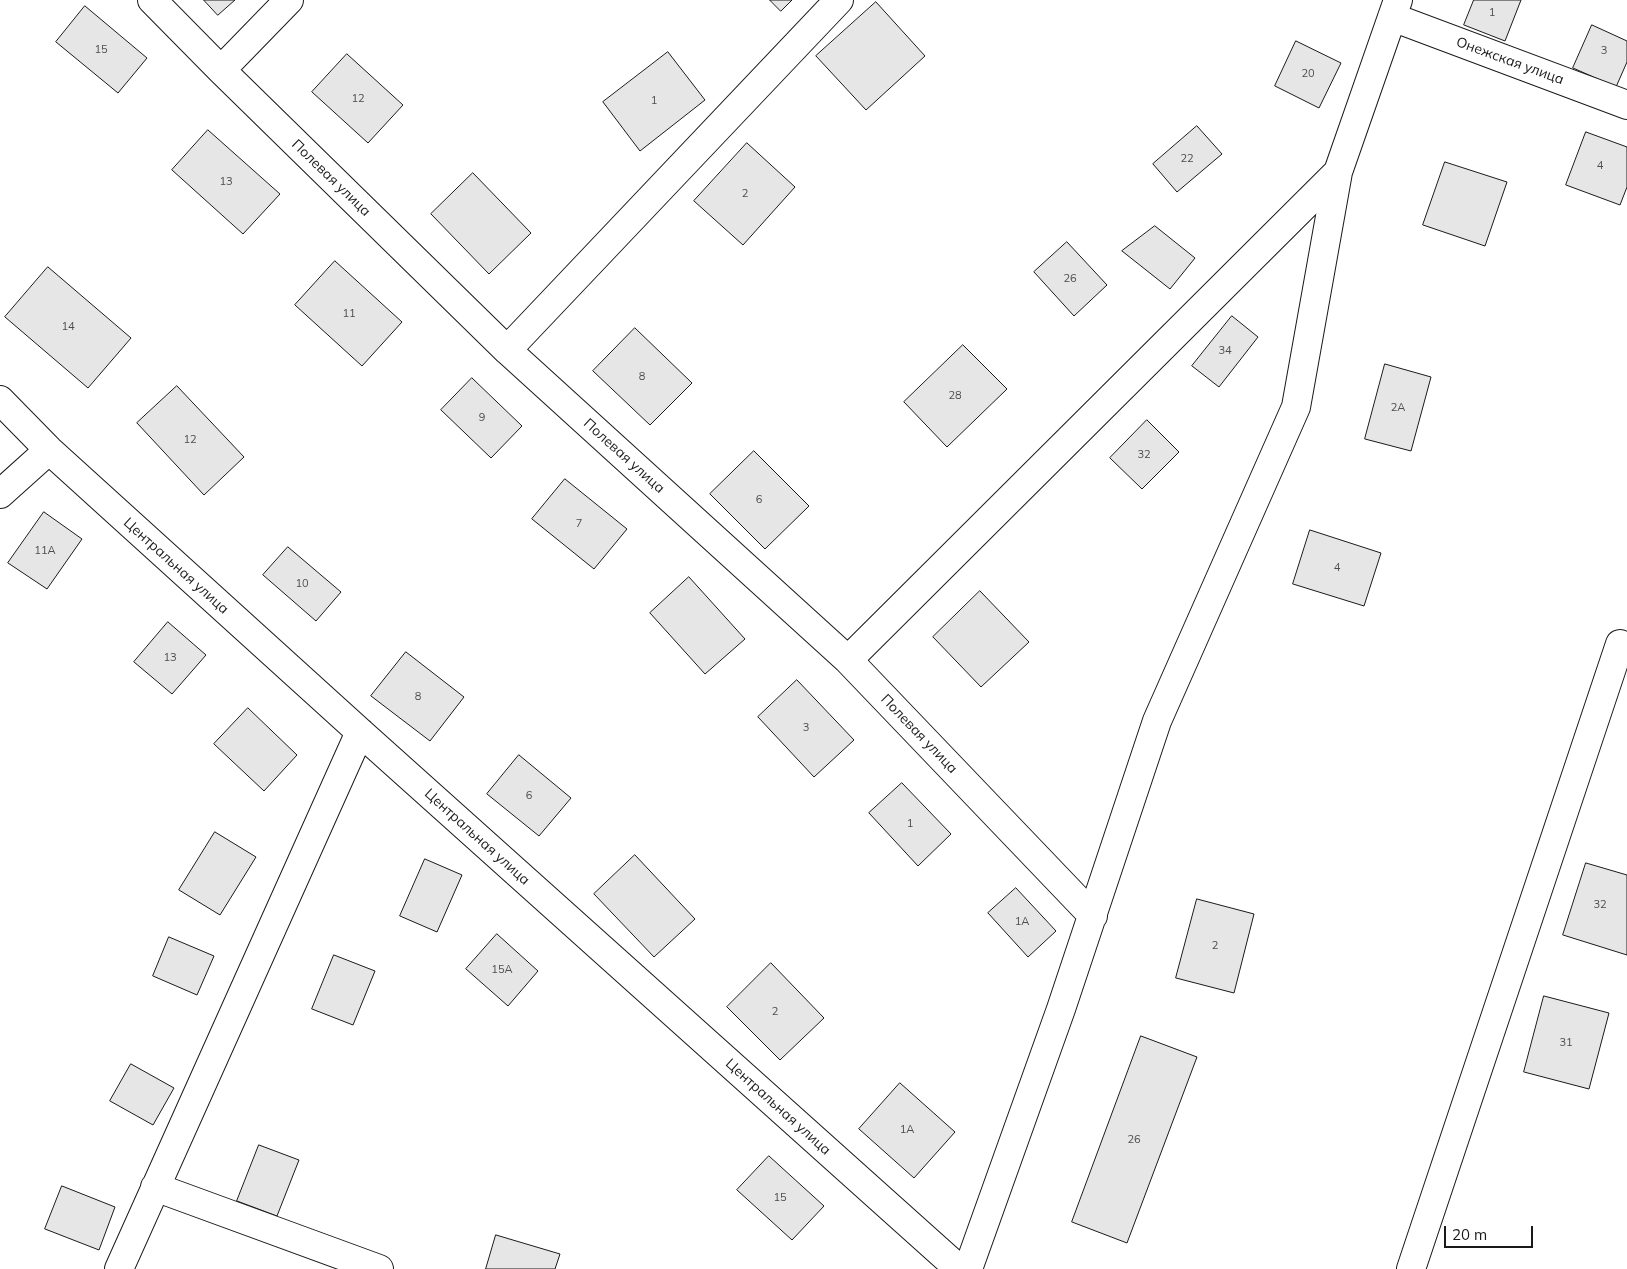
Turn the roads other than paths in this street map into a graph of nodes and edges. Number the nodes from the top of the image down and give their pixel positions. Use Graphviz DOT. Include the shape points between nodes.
graph roads {
  1 [pos="152,0"];
  2 [pos="289,0"];
  3 [pos="839,0"];
  4 [pos="1395,9"];
  5 [pos="220,70"];
  6 [pos="1627,105"];
  7 [pos="1338,172"];
  8 [pos="507,350"];
  9 [pos="0,400"];
  10 [pos="49,450"];
  11 [pos="0,494"];
  12 [pos="1620,644"];
  13 [pos="848,660"];
  14 [pos="360,732"];
  15 [pos="1093,916"];
  16 [pos="155,1187"];
  17 [pos="120,1269"];
  18 [pos="379,1269"];
  19 [pos="959,1269"];
  20 [pos="968,1269"];
  21 [pos="1412,1269"];
  1 -- 5 [label="street, Полевая улица"];
  2 -- 5 [label="street"];
  3 -- 8 [label="street"];
  4 -- 6 [label="street, Онежская улица"];
  4 -- 7 [label="street"];
  5 -- 8 [label="street, Полевая улица"];
  7 -- 13 [label="street"];
  7 -- 15 [label="street" via="1296,407 1157,721"];
  8 -- 13 [label="street, Полевая улица"];
  9 -- 10 [label="street, Центральная улица"];
  10 -- 11 [label="street"];
  10 -- 14 [label="street, Центральная улица"];
  12 -- 21 [label="street"];
  13 -- 15 [label="street, Полевая улица"];
  14 -- 16 [label="street"];
  14 -- 19 [label="street, Центральная улица"];
  15 -- 20 [label="street"];
  16 -- 17 [label="street"];
  16 -- 18 [label="street"];
}
